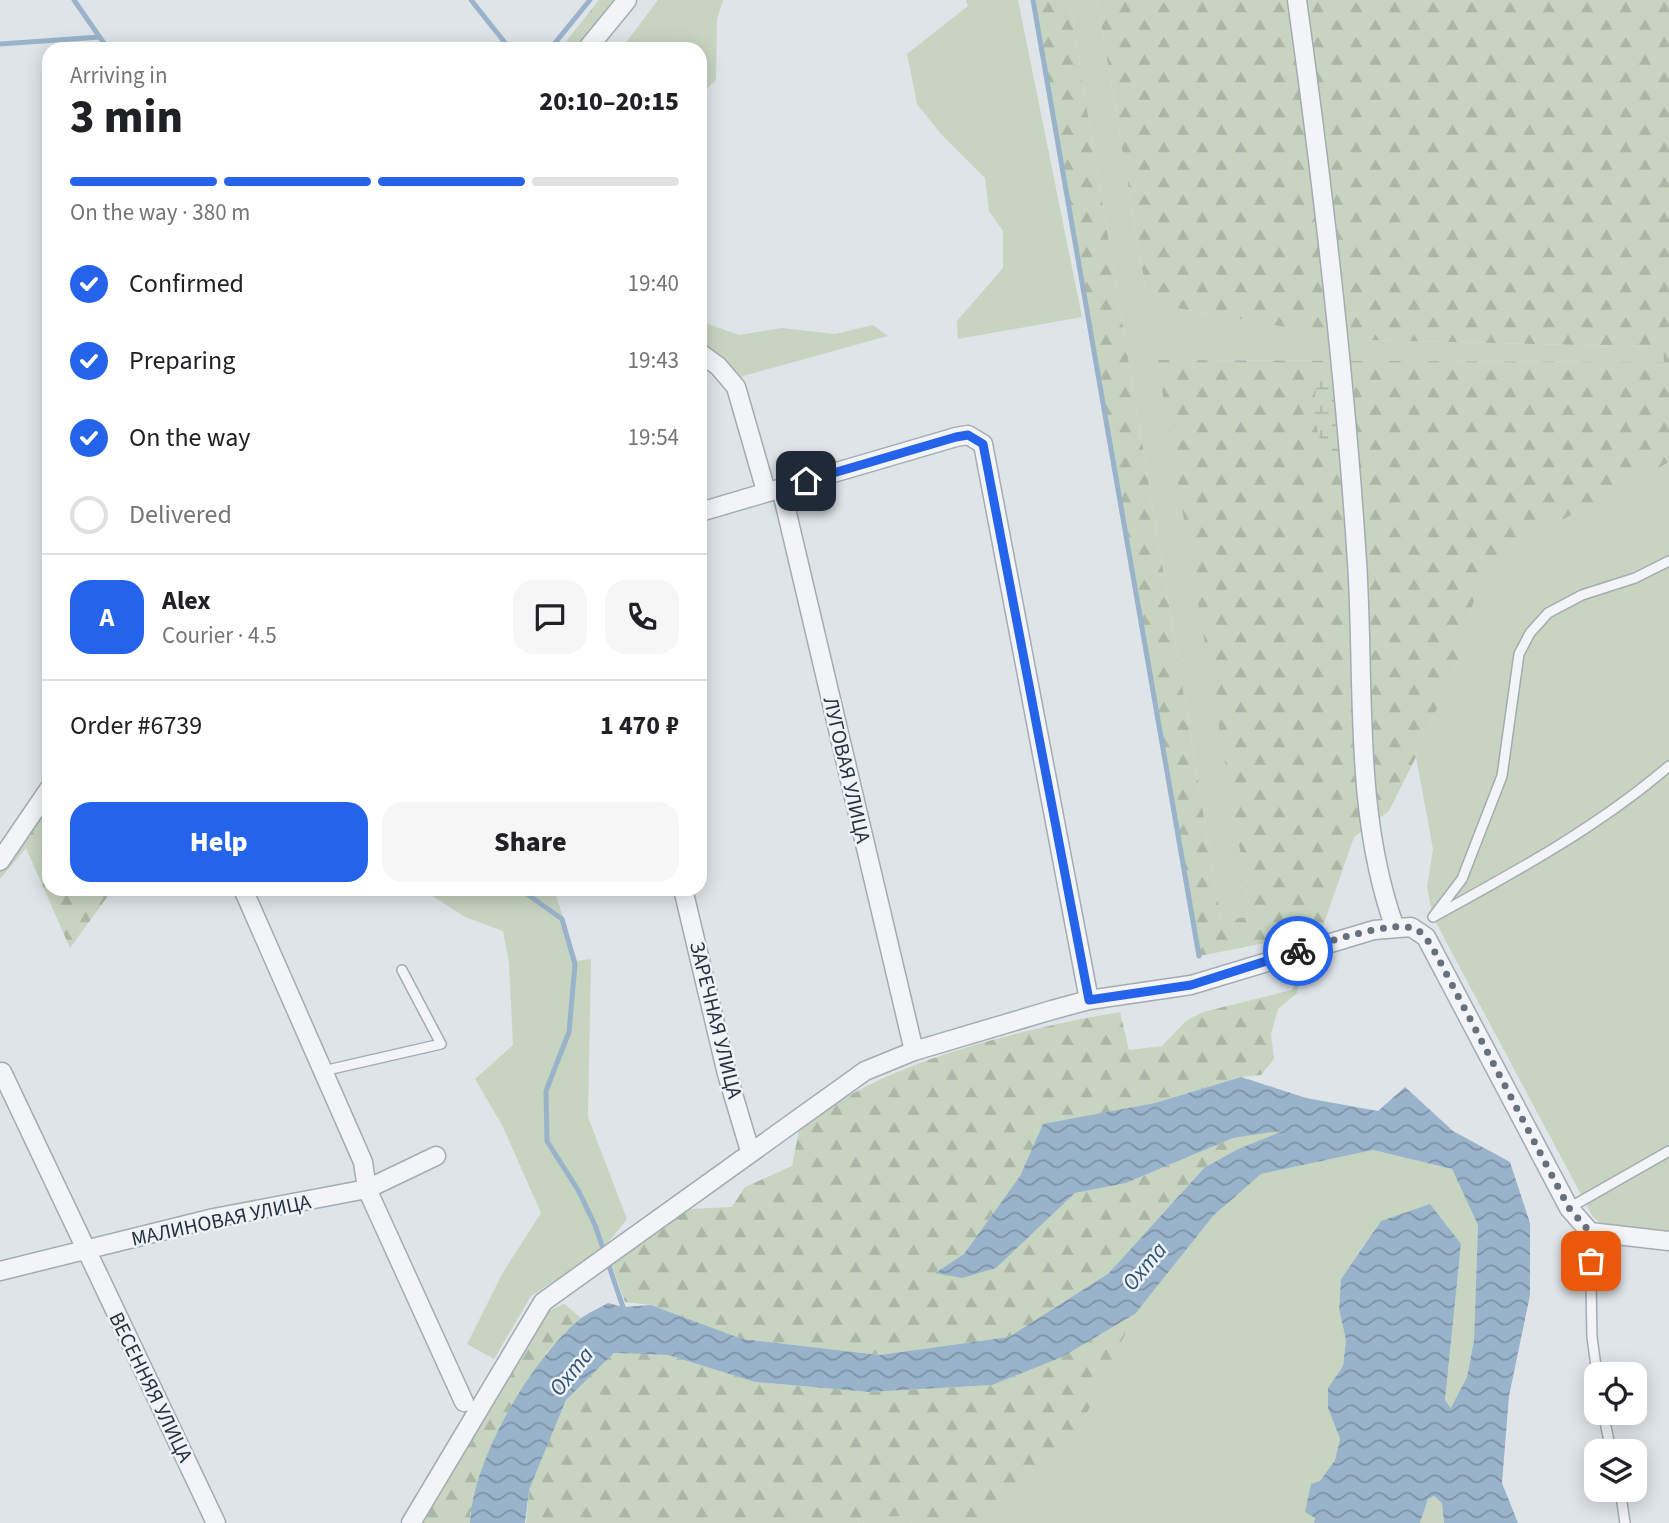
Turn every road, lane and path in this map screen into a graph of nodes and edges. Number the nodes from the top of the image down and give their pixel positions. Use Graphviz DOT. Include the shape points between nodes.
graph roads {
  1 [pos="627,0"];
  2 [pos="1297,0"];
  3 [pos="593,42"];
  4 [pos="707,358"];
  5 [pos="773,490"];
  6 [pos="707,510"];
  7 [pos="1669,561"];
  8 [pos="1669,766"];
  9 [pos="42,799"];
  10 [pos="0,861"];
  11 [pos="246,896"];
  12 [pos="685,896"];
  13 [pos="1395,928"];
  14 [pos="402,970"];
  15 [pos="1089,1000"];
  16 [pos="914,1051"];
  17 [pos="2,1072"];
  18 [pos="323,1072"];
  19 [pos="1669,1150"];
  20 [pos="750,1151"];
  21 [pos="436,1156"];
  22 [pos="367,1189"];
  23 [pos="1569,1208"];
  24 [pos="1590,1232"];
  25 [pos="1669,1241"];
  26 [pos="86,1251"];
  27 [pos="0,1271"];
  28 [pos="1595,1362"];
  29 [pos="464,1402"];
  30 [pos="1622,1502"];
  31 [pos="216,1523"];
  32 [pos="411,1523"];
  33 [pos="1625,1523"];
  1 -- 3 [label="street"];
  2 -- 13 [label="street" via="1327,213 1357,562 1368,821 1381,889"];
  4 -- 5 [label="street, ЛУГОВАЯ УЛИЦА" via="736,387"];
  5 -- 6 [label="street"];
  5 -- 15 [label="street" via="956,437 968,435 983,444"];
  5 -- 16 [label="street, ЛУГОВАЯ УЛИЦА"];
  7 -- 8 [label="lane" via="1559,607 1530,632 1520,654 1502,776 1462,880 1433,917 1549,851 1643,789"];
  9 -- 10 [label="street"];
  11 -- 18 [label="street"];
  12 -- 20 [label="street, ЗАРЕЧНАЯ УЛИЦА"];
  13 -- 15 [label="street" via="1328,942 1191,985"];
  13 -- 23 [label="street" via="1416,929 1436,954"];
  14 -- 18 [label="lane" via="441,1044"];
  15 -- 16 [label="street"];
  16 -- 20 [label="street" via="865,1072"];
  17 -- 26 [label="street, ВЕСЕННЯЯ УЛИЦА"];
  18 -- 22 [label="street" via="363,1162"];
  19 -- 23 [label="lane"];
  20 -- 32 [label="street" via="543,1302"];
  21 -- 22 [label="street, МАЛИНОВАЯ УЛИЦА"];
  22 -- 26 [label="street, МАЛИНОВАЯ УЛИЦА" via="214,1219"];
  22 -- 29 [label="street"];
  23 -- 24 [label="street"];
  24 -- 25 [label="street"];
  24 -- 28 [label="lane"];
  26 -- 27 [label="street, МАЛИНОВАЯ УЛИЦА"];
  26 -- 31 [label="street, ВЕСЕННЯЯ УЛИЦА"];
  30 -- 33 [label="lane"];
}
